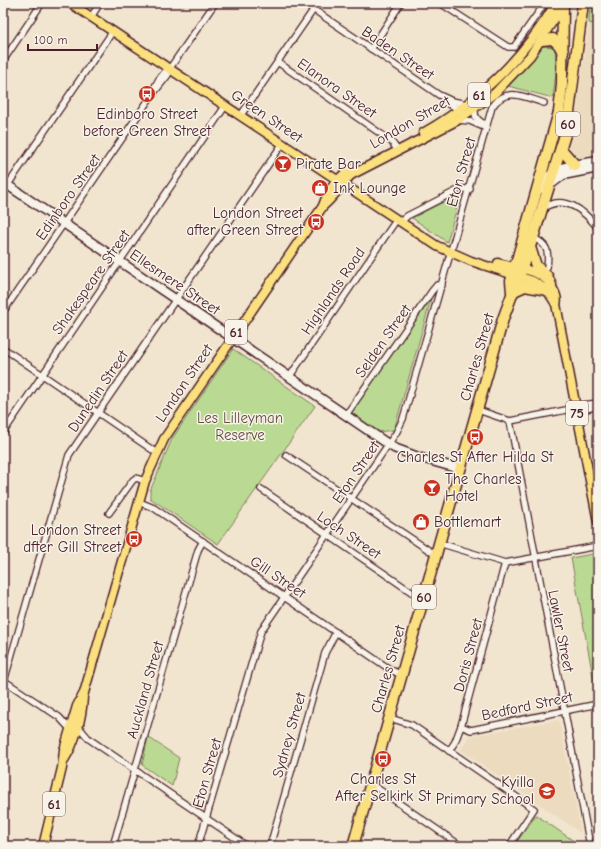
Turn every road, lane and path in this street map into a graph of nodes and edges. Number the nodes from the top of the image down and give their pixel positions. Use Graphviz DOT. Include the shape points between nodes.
graph roads {
  1 [pos="42,3"];
  2 [pos="70,3"];
  3 [pos="100,3"];
  4 [pos="215,3"];
  5 [pos="304,3"];
  6 [pos="318,3"];
  7 [pos="402,3"];
  8 [pos="440,3"];
  9 [pos="583,3"];
  10 [pos="562,4"];
  11 [pos="543,6"];
  12 [pos="314,10"];
  13 [pos="91,17"];
  14 [pos="113,31"];
  15 [pos="542,40"];
  16 [pos="371,49"];
  17 [pos="563,52"];
  18 [pos="3,60"];
  19 [pos="279,62"];
  20 [pos="170,68"];
  21 [pos="439,95"];
  22 [pos="446,103"];
  23 [pos="544,103"];
  24 [pos="467,104"];
  25 [pos="226,105"];
  26 [pos="476,108"];
  27 [pos="460,110"];
  28 [pos="241,115"];
  29 [pos="449,116"];
  30 [pos="458,120"];
  31 [pos="486,126"];
  32 [pos="283,143"];
  33 [pos="398,148"];
  34 [pos="561,149"];
  35 [pos="598,161"];
  36 [pos="575,165"];
  37 [pos="598,168"];
  38 [pos="555,169"];
  39 [pos="340,182"];
  40 [pos="5,186"];
  41 [pos="550,186"];
  42 [pos="470,189"];
  43 [pos="536,197"];
  44 [pos="547,206"];
  45 [pos="399,220"];
  46 [pos="64,224"];
  47 [pos="598,228"];
  48 [pos="532,243"];
  49 [pos="450,252"];
  50 [pos="119,262"];
  51 [pos="547,267"];
  52 [pos="518,271"];
  53 [pos="442,285"];
  54 [pos="549,288"];
  55 [pos="512,292"];
  56 [pos="175,299"];
  57 [pos="3,312"];
  58 [pos="232,338"];
  59 [pos="3,348"];
  60 [pos="42,375"];
  61 [pos="290,376"];
  62 [pos="598,403"];
  63 [pos="598,406"];
  64 [pos="478,410"];
  65 [pos="576,410"];
  66 [pos="97,413"];
  67 [pos="346,415"];
  68 [pos="510,421"];
  69 [pos="3,433"];
  70 [pos="389,444"];
  71 [pos="156,453"];
  72 [pos="286,455"];
  73 [pos="460,469"];
  74 [pos="145,481"];
  75 [pos="261,489"];
  76 [pos="352,499"];
  77 [pos="139,502"];
  78 [pos="109,513"];
  79 [pos="598,522"];
  80 [pos="327,535"];
  81 [pos="203,541"];
  82 [pos="439,543"];
  83 [pos="598,546"];
  84 [pos="436,555"];
  85 [pos="535,557"];
  86 [pos="505,563"];
  87 [pos="285,597"];
  88 [pos="423,600"];
  89 [pos="336,632"];
  90 [pos="402,675"];
  91 [pos="3,682"];
  92 [pos="598,704"];
  93 [pos="564,710"];
  94 [pos="390,718"];
  95 [pos="461,726"];
  96 [pos="74,728"];
  97 [pos="90,739"];
  98 [pos="449,751"];
  99 [pos="135,770"];
  100 [pos="371,784"];
  101 [pos="206,818"];
  102 [pos="43,846"];
  103 [pos="113,846"];
  104 [pos="198,846"];
  105 [pos="247,846"];
  106 [pos="270,846"];
  107 [pos="354,846"];
  108 [pos="461,846"];
  109 [pos="509,846"];
  110 [pos="590,846"];
  1 -- 18 [label="street"];
  2 -- 13 [label="main road, Green Street"];
  3 -- 13 [label="street"];
  4 -- 20 [label="street, Edinboro Street"];
  5 -- 12 [label="street, Baden Street"];
  6 -- 12 [label="street"];
  7 -- 16 [label="street"];
  8 -- 11 [label="street" via="508,47 516,44"];
  9 -- 34 [label="highway, Charles Street / 60" via="574,86"];
  10 -- 15 [label="main road, London Street / 61"];
  10 -- 17 [label="highway, 60"];
  10 -- 24 [label="main road, London Street / 61" via="517,60"];
  12 -- 16 [label="street, Baden Street"];
  12 -- 19 [label="street"];
  13 -- 14 [label="main road, Green Street"];
  14 -- 20 [label="main road, Green Street"];
  14 -- 40 [label="street"];
  15 -- 17 [label="highway" via="553,39"];
  15 -- 26 [label="main road, London Street / 61" via="510,79"];
  16 -- 21 [label="street, Baden Street"];
  17 -- 43 [label="highway, Charles Street / 60" via="558,118"];
  19 -- 28 [label="street"];
  19 -- 33 [label="street, Elanora Street" via="392,141"];
  20 -- 25 [label="main road, Green Street"];
  20 -- 46 [label="street, Edinboro Street" via="164,72 152,95"];
  21 -- 22 [label="street, Baden Street"];
  21 -- 24 [label="street, Baden Street"];
  22 -- 27 [label="street, Baden Street"];
  22 -- 29 [label="street, Baden Street"];
  23 -- 31 [label="street, Eton Street" via="511,94 501,97 492,107"];
  24 -- 27 [label="main road, London Street / 61"];
  25 -- 28 [label="main road, Green Street"];
  25 -- 50 [label="street, Shakespeare Street"];
  26 -- 27 [label="street"];
  26 -- 30 [label="main road, London Street / 61"];
  26 -- 31 [label="street" via="474,114"];
  27 -- 29 [label="main road, London Street / 61"];
  28 -- 32 [label="main road, Green Street"];
  29 -- 33 [label="main road, London Street / 61"];
  30 -- 31 [label="street"];
  30 -- 33 [label="main road, London Street / 61"];
  31 -- 42 [label="street, Eton Street"];
  32 -- 39 [label="main road, Green Street"];
  32 -- 56 [label="street, Dunedin Street"];
  33 -- 39 [label="main road, London Street / 61" via="351,170"];
  34 -- 36 [label="highway"];
  34 -- 38 [label="highway, Charles Street / 60"];
  35 -- 36 [label="main road"];
  36 -- 38 [label="main road"];
  37 -- 41 [label="main road" via="563,175"];
  38 -- 41 [label="highway, Charles Street / 60"];
  38 -- 43 [label="main road" via="544,181"];
  39 -- 45 [label="main road, Green Street"];
  39 -- 58 [label="main road, London Street / 61" via="326,196 323,206"];
  40 -- 46 [label="main road, Ellesmere Street"];
  41 -- 44 [label="highway, Charles Street / 60"];
  42 -- 45 [label="street, Highlands Road" via="460,189"];
  42 -- 49 [label="street, Eton Street"];
  43 -- 52 [label="highway, Charles Street / 60"];
  44 -- 47 [label="street" via="556,201 574,207 588,216"];
  44 -- 48 [label="highway, Charles Street / 60"];
  45 -- 49 [label="main road, Green Street"];
  45 -- 61 [label="street, Highlands Road"];
  46 -- 50 [label="main road, Ellesmere Street"];
  46 -- 57 [label="street, Edinboro Street"];
  48 -- 51 [label="street" via="544,243 549,257"];
  48 -- 52 [label="highway, Charles Street / 60"];
  48 -- 54 [label="highway" via="536,266 547,276"];
  49 -- 52 [label="main road, Green Street" via="505,265"];
  49 -- 53 [label="street, Eton Street"];
  50 -- 56 [label="main road, Ellesmere Street"];
  50 -- 60 [label="street, Shakespeare Street"];
  52 -- 54 [label="main road, Green Street" via="542,276"];
  52 -- 55 [label="highway, Charles Street / 60"];
  53 -- 67 [label="street, Selden Street" via="437,285 432,291"];
  53 -- 70 [label="street, Eton Street" via="403,419"];
  54 -- 55 [label="highway" via="525,286"];
  54 -- 65 [label="main road, 75" via="557,300"];
  55 -- 64 [label="highway, Charles Street / 60"];
  56 -- 58 [label="main road, Ellesmere Street"];
  56 -- 66 [label="street, Dunedin Street"];
  58 -- 61 [label="main road, Ellesmere Street"];
  58 -- 71 [label="main road, London Street / 61" via="180,413"];
  59 -- 60 [label="street"];
  60 -- 66 [label="street"];
  60 -- 69 [label="street, Shakespeare Street"];
  61 -- 67 [label="main road, Ellesmere Street"];
  62 -- 65 [label="street" via="582,405"];
  63 -- 65 [label="street"];
  64 -- 68 [label="street"];
  64 -- 73 [label="highway, Charles Street / 60"];
  65 -- 68 [label="street"];
  65 -- 79 [label="main road, 75"];
  66 -- 71 [label="street"];
  66 -- 91 [label="street, Dunedin Street" via="67,460"];
  67 -- 70 [label="main road, Ellesmere Street"];
  68 -- 85 [label="street, Lawler Street"];
  70 -- 73 [label="main road, Ellesmere Street" via="398,450"];
  70 -- 76 [label="street, Eton Street"];
  71 -- 74 [label="main road, London Street / 61"];
  72 -- 76 [label="street"];
  73 -- 82 [label="highway, Charles Street / 60"];
  74 -- 77 [label="main road, London Street / 61"];
  74 -- 78 [label="street" via="136,478 133,480"];
  75 -- 80 [label="street, Loch Street"];
  76 -- 80 [label="street, Eton Street"];
  76 -- 84 [label="street"];
  77 -- 81 [label="street, Gill Street" via="154,508"];
  77 -- 96 [label="main road, London Street / 61" via="84,693 77,706"];
  80 -- 87 [label="street, Eton Street"];
  80 -- 88 [label="street, Loch Street"];
  81 -- 87 [label="street, Gill Street"];
  81 -- 99 [label="street, Auckland Street" via="198,550"];
  82 -- 84 [label="highway, Charles Street / 60"];
  82 -- 86 [label="street"];
  83 -- 85 [label="street"];
  84 -- 88 [label="highway, Charles Street / 60"];
  85 -- 86 [label="street"];
  85 -- 93 [label="street, Lawler Street"];
  86 -- 95 [label="street, Doris Street"];
  87 -- 89 [label="street, Gill Street"];
  87 -- 101 [label="street, Eton Street" via="261,631 256,644"];
  88 -- 90 [label="highway, Charles Street / 60"];
  89 -- 90 [label="street, Gill Street"];
  89 -- 106 [label="street, Sydney Street" via="325,652"];
  90 -- 94 [label="highway, Charles Street / 60"];
  91 -- 96 [label="street"];
  92 -- 93 [label="street, Bedford Street"];
  93 -- 95 [label="street, Bedford Street" via="470,730"];
  93 -- 110 [label="street, Lawler Street"];
  94 -- 98 [label="street" via="412,725"];
  94 -- 100 [label="highway, Charles Street / 60"];
  95 -- 98 [label="street, Doris Street"];
  96 -- 97 [label="street"];
  96 -- 97 [label="street"];
  96 -- 102 [label="main road, London Street / 61" via="64,750 64,761"];
  97 -- 99 [label="street"];
  98 -- 109 [label="street" via="534,809"];
  99 -- 101 [label="street"];
  99 -- 103 [label="street, Auckland Street"];
  100 -- 107 [label="highway, Charles Street / 60"];
  100 -- 108 [label="street"];
  101 -- 104 [label="street, Eton Street"];
  101 -- 105 [label="street"];
}
